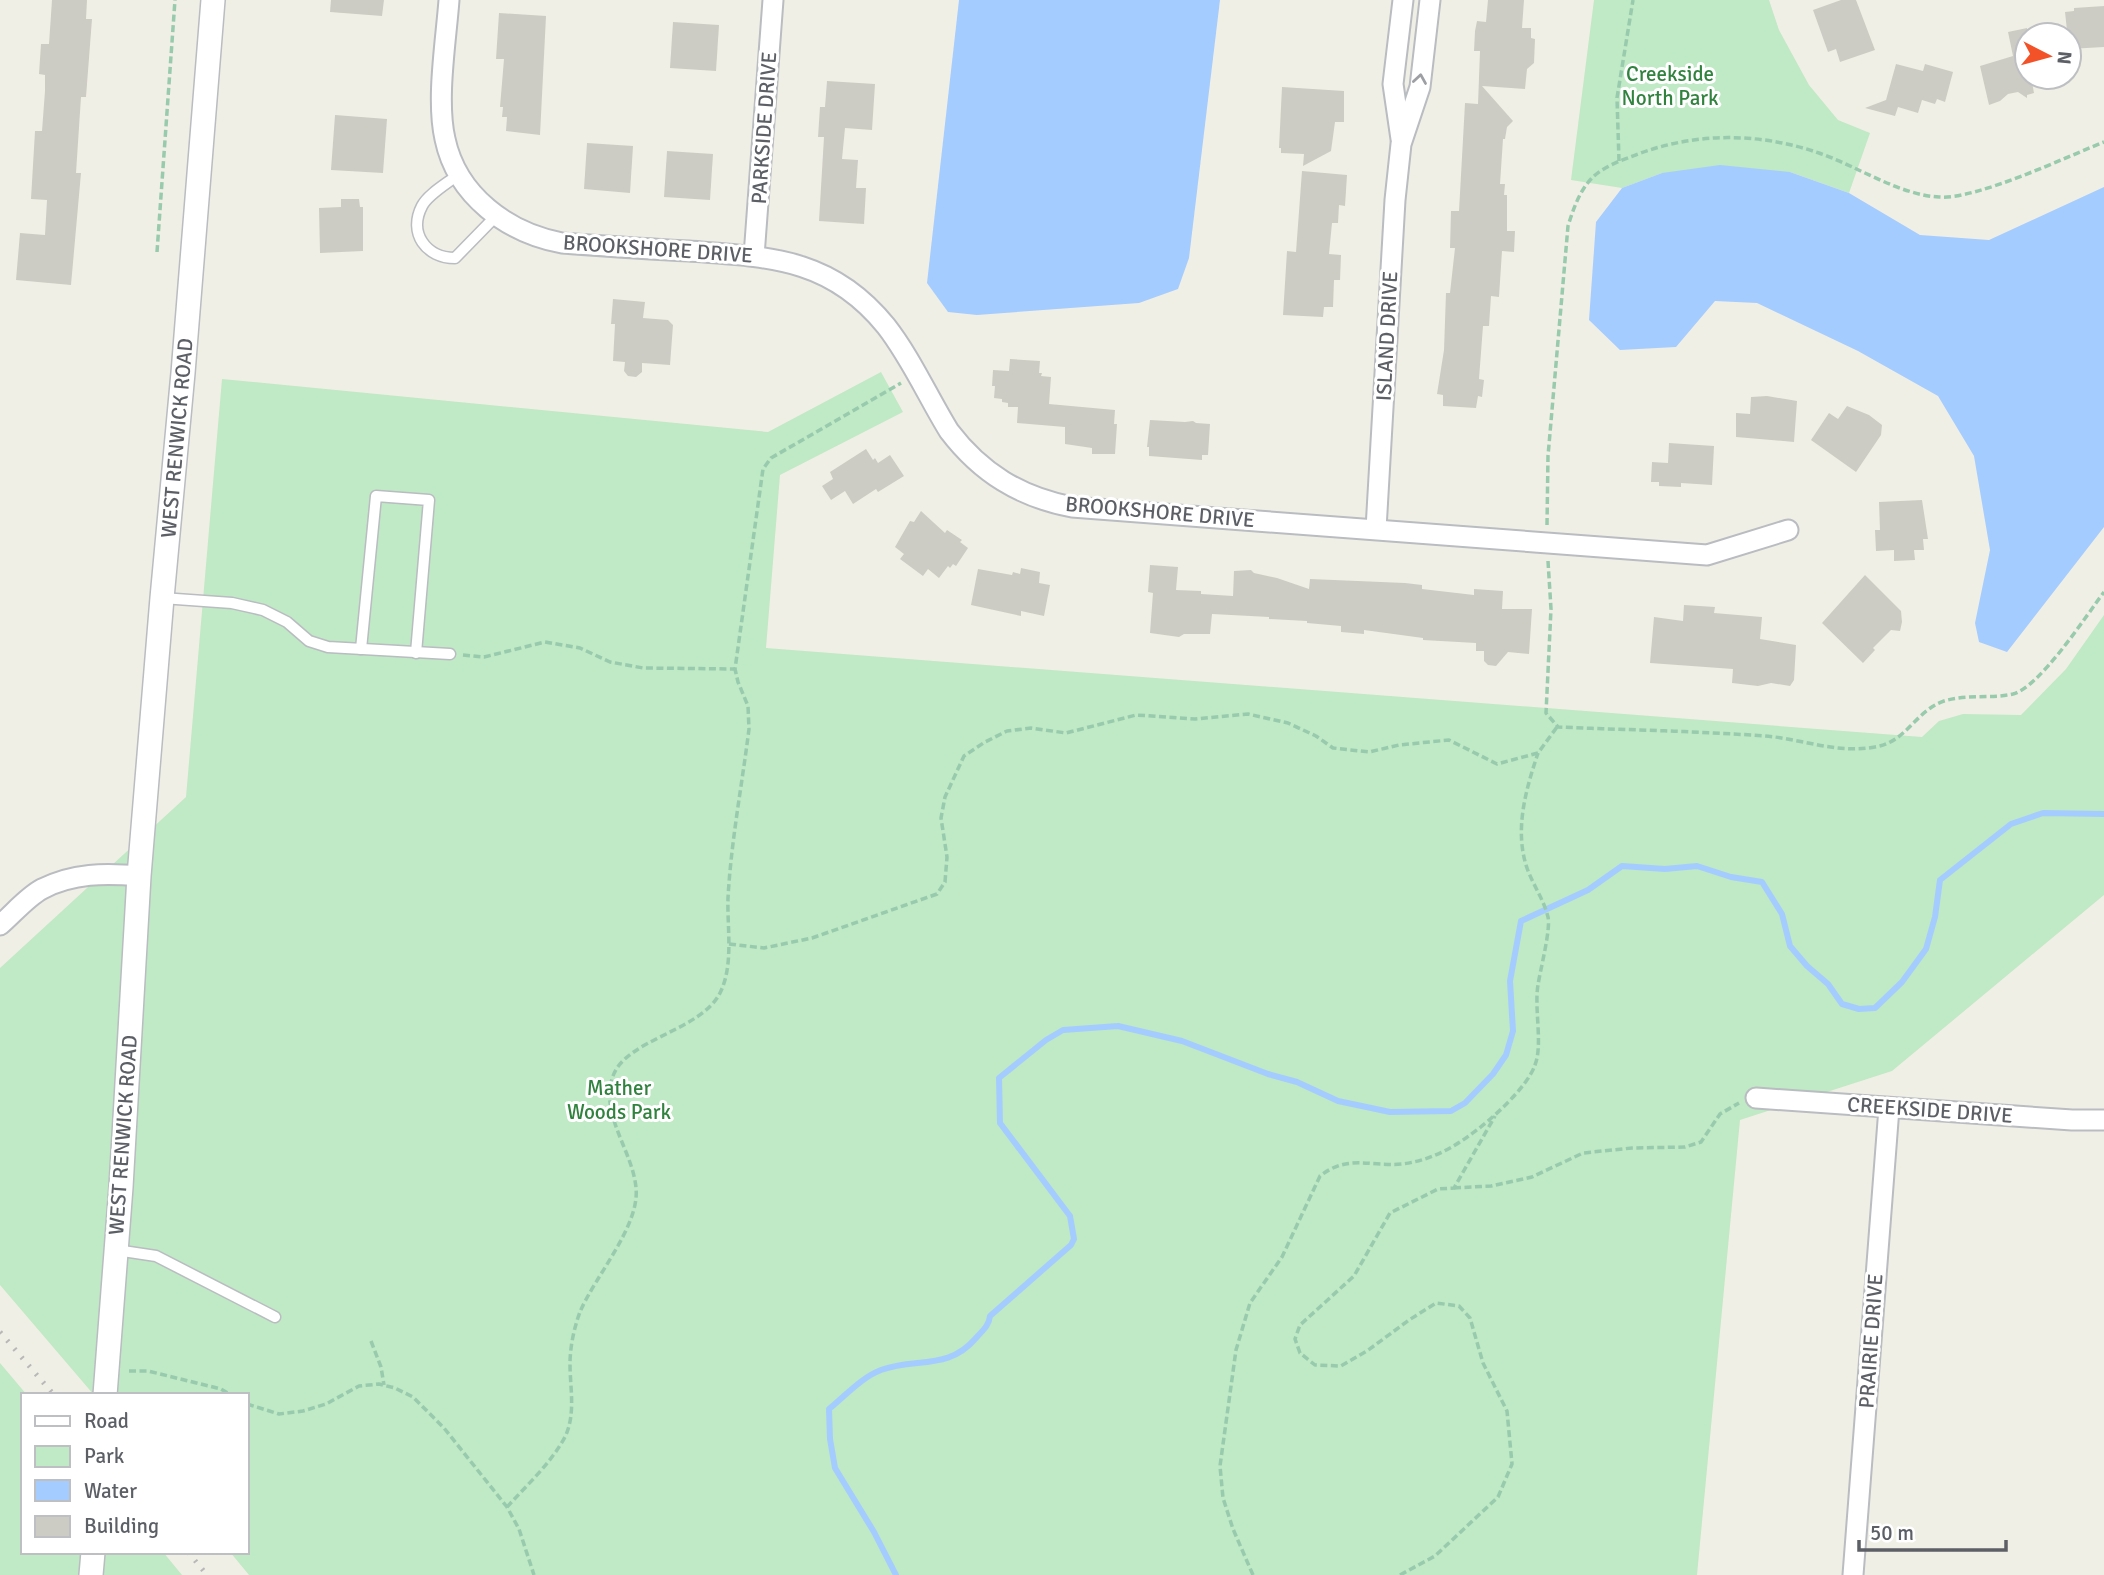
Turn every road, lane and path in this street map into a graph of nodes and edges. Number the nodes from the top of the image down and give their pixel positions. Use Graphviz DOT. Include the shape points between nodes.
graph roads {
  1 [pos="175,0"];
  2 [pos="213,0"];
  3 [pos="449,0"];
  4 [pos="773,0"];
  5 [pos="1403,0"];
  6 [pos="1430,0"];
  7 [pos="1633,0"];
  8 [pos="2104,142"];
  9 [pos="1401,144"];
  10 [pos="1619,162"];
  11 [pos="459,174"];
  12 [pos="496,216"];
  13 [pos="157,252"];
  14 [pos="754,256"];
  15 [pos="905,380"];
  16 [pos="1376,529"];
  17 [pos="1788,530"];
  18 [pos="1547,544"];
  19 [pos="2104,592"];
  20 [pos="162,598"];
  21 [pos="362,649"];
  22 [pos="416,653"];
  23 [pos="450,654"];
  24 [pos="735,669"];
  25 [pos="1558,727"];
  26 [pos="1538,753"];
  27 [pos="139,876"];
  28 [pos="0,925"];
  29 [pos="729,944"];
  30 [pos="1756,1098"];
  31 [pos="1889,1108"];
  32 [pos="1496,1114"];
  33 [pos="2104,1120"];
  34 [pos="1454,1188"];
  35 [pos="116,1250"];
  36 [pos="275,1318"];
  37 [pos="371,1341"];
  38 [pos="127,1371"];
  39 [pos="384,1385"];
  40 [pos="104,1393"];
  41 [pos="228,1393"];
  42 [pos="248,1404"];
  43 [pos="508,1507"];
  44 [pos="93,1554"];
  45 [pos="91,1575"];
  46 [pos="534,1575"];
  47 [pos="1253,1575"];
  48 [pos="1400,1575"];
  49 [pos="1853,1575"];
  1 -- 13 [label="path"];
  2 -- 20 [label="street, WEST RENWICK ROAD"];
  3 -- 11 [label="street, BROOKSHORE DRIVE" via="442,121"];
  4 -- 14 [label="street, PARKSIDE DRIVE"];
  5 -- 9 [label="street, ISLAND DRIVE" via="1393,84"];
  9 -- 6 [label="street, ISLAND DRIVE, one-way" via="1420,87"];
  7 -- 10 [label="path" via="1617,98"];
  8 -- 10 [label="path" via="1967,194 1939,197 1906,190 1819,153 1746,137 1661,145"];
  9 -- 16 [label="street, ISLAND DRIVE"];
  10 -- 18 [label="path" via="1592,178 1577,200 1568,226 1548,456"];
  11 -- 12 [label="street, BROOKSHORE DRIVE"];
  11 -- 12 [label="lane" via="423,204 417,222 419,239 431,252 455,258"];
  12 -- 14 [label="street, BROOKSHORE DRIVE" via="530,236 562,243"];
  14 -- 16 [label="street, BROOKSHORE DRIVE" via="809,268 860,300 887,327 948,432 990,473 1020,492 1072,507"];
  15 -- 24 [label="path" via="771,458 763,469"];
  16 -- 18 [label="street, BROOKSHORE DRIVE"];
  17 -- 18 [label="street, BROOKSHORE DRIVE" via="1707,555"];
  18 -- 25 [label="path" via="1551,609 1546,713"];
  19 -- 25 [label="path" via="2030,685 2014,694 1943,701 1921,714 1904,735 1877,747 1833,749 1768,736"];
  20 -- 21 [label="lane" via="263,610 309,641"];
  20 -- 27 [label="street, WEST RENWICK ROAD"];
  21 -- 22 [label="lane"];
  21 -- 22 [label="lane" via="376,496 429,500"];
  22 -- 23 [label="lane"];
  23 -- 24 [label="path" via="484,657 545,642 643,667"];
  24 -- 29 [label="path" via="748,706 749,729 729,897"];
  25 -- 26 [label="path"];
  26 -- 29 [label="path" via="1497,764 1449,740 1369,752 1334,748 1288,723 1248,714 1195,719 1136,715 1066,733 1031,727 1007,731 964,756 945,797 941,818 947,857 945,882 937,894 812,938 764,948"];
  26 -- 32 [label="path" via="1526,788 1521,834 1526,866 1549,919 1536,993 1535,1065"];
  27 -- 28 [label="street" via="106,873 76,877 40,890"];
  27 -- 35 [label="street, WEST RENWICK ROAD"];
  29 -- 43 [label="path" via="720,992 709,1008 625,1058 613,1074 609,1100 636,1189 635,1214 580,1313 570,1361 572,1399 565,1437"];
  30 -- 31 [label="street, CREEKSIDE DRIVE"];
  30 -- 34 [label="path" via="1745,1098 1720,1114 1701,1142 1583,1153 1532,1177"];
  31 -- 33 [label="street, CREEKSIDE DRIVE"];
  31 -- 49 [label="street, PRAIRIE DRIVE"];
  32 -- 34 [label="path"];
  32 -- 47 [label="path" via="1435,1157 1402,1164 1347,1162 1320,1176 1282,1257 1250,1303 1236,1350 1220,1466 1223,1497"];
  34 -- 48 [label="path" via="1437,1189 1390,1213 1354,1276 1300,1325 1295,1339 1300,1353 1315,1365 1341,1366 1436,1303 1459,1306 1471,1318 1483,1363 1507,1410 1512,1464 1498,1497 1435,1556"];
  35 -- 36 [label="lane" via="156,1256"];
  35 -- 40 [label="street, WEST RENWICK ROAD"];
  37 -- 39 [label="path"];
  38 -- 41 [label="path" via="148,1371"];
  39 -- 42 [label="path" via="359,1386 326,1404 291,1413"];
  39 -- 43 [label="path" via="414,1397"];
  43 -- 46 [label="path"];
  44 -- 45 [label="street"];
}
